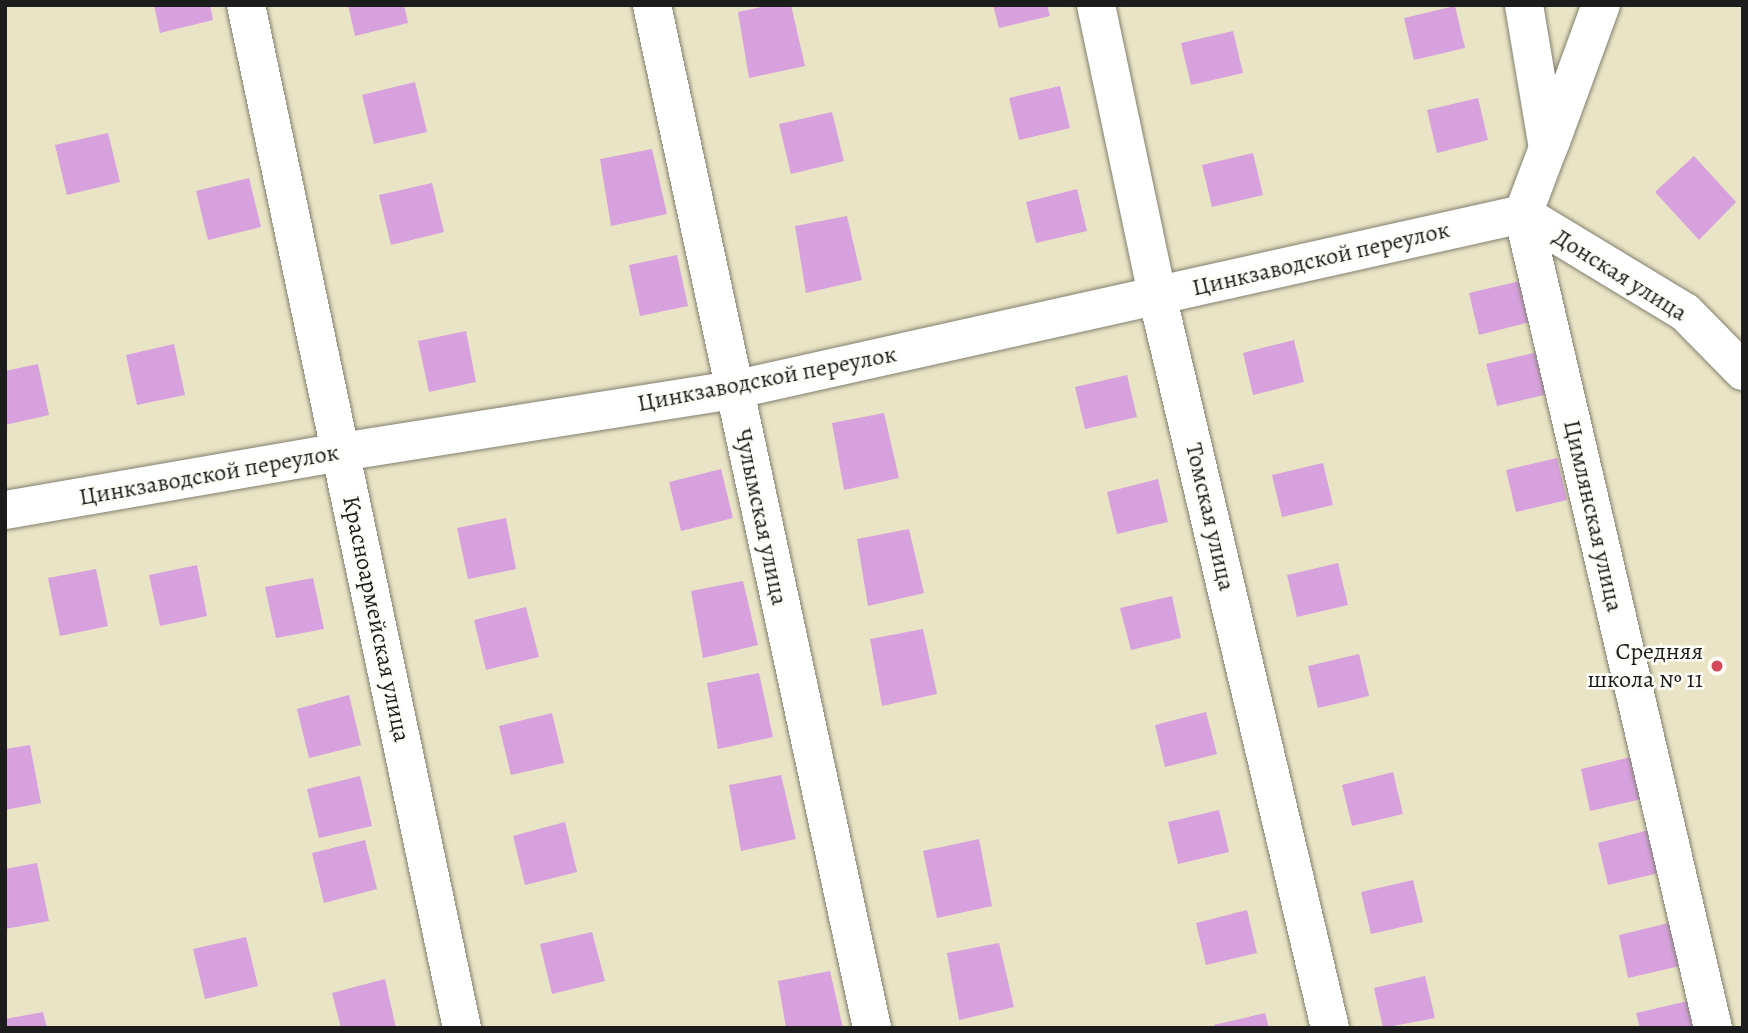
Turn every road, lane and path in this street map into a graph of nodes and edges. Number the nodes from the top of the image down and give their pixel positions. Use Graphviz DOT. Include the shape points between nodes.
graph roads {
  1 [pos="246,5"];
  2 [pos="652,5"];
  3 [pos="1096,5"];
  4 [pos="1524,5"];
  5 [pos="1601,5"];
  6 [pos="1548,148"];
  7 [pos="1523,214"];
  8 [pos="1157,295"];
  9 [pos="1743,371"];
  10 [pos="733,390"];
  11 [pos="341,452"];
  12 [pos="5,510"];
  13 [pos="463,1028"];
  14 [pos="872,1028"];
  15 [pos="1330,1028"];
  16 [pos="1713,1028"];
  1 -- 11 [label="street, Красноармейская улица"];
  2 -- 10 [label="street, Чулымская улица"];
  3 -- 8 [label="street, Томская улица"];
  4 -- 6 [label="street"];
  5 -- 6 [label="street"];
  6 -- 7 [label="street"];
  7 -- 8 [label="street, Цинкзаводской переулок"];
  7 -- 9 [label="street, Донская улица" via="1685,312"];
  7 -- 16 [label="street, Цимлянская улица"];
  8 -- 10 [label="street, Цинкзаводской переулок"];
  8 -- 15 [label="street, Томская улица"];
  10 -- 11 [label="street, Цинкзаводской переулок"];
  10 -- 14 [label="street, Чулымская улица"];
  11 -- 12 [label="street, Цинкзаводской переулок"];
  11 -- 13 [label="street, Красноармейская улица"];
}
